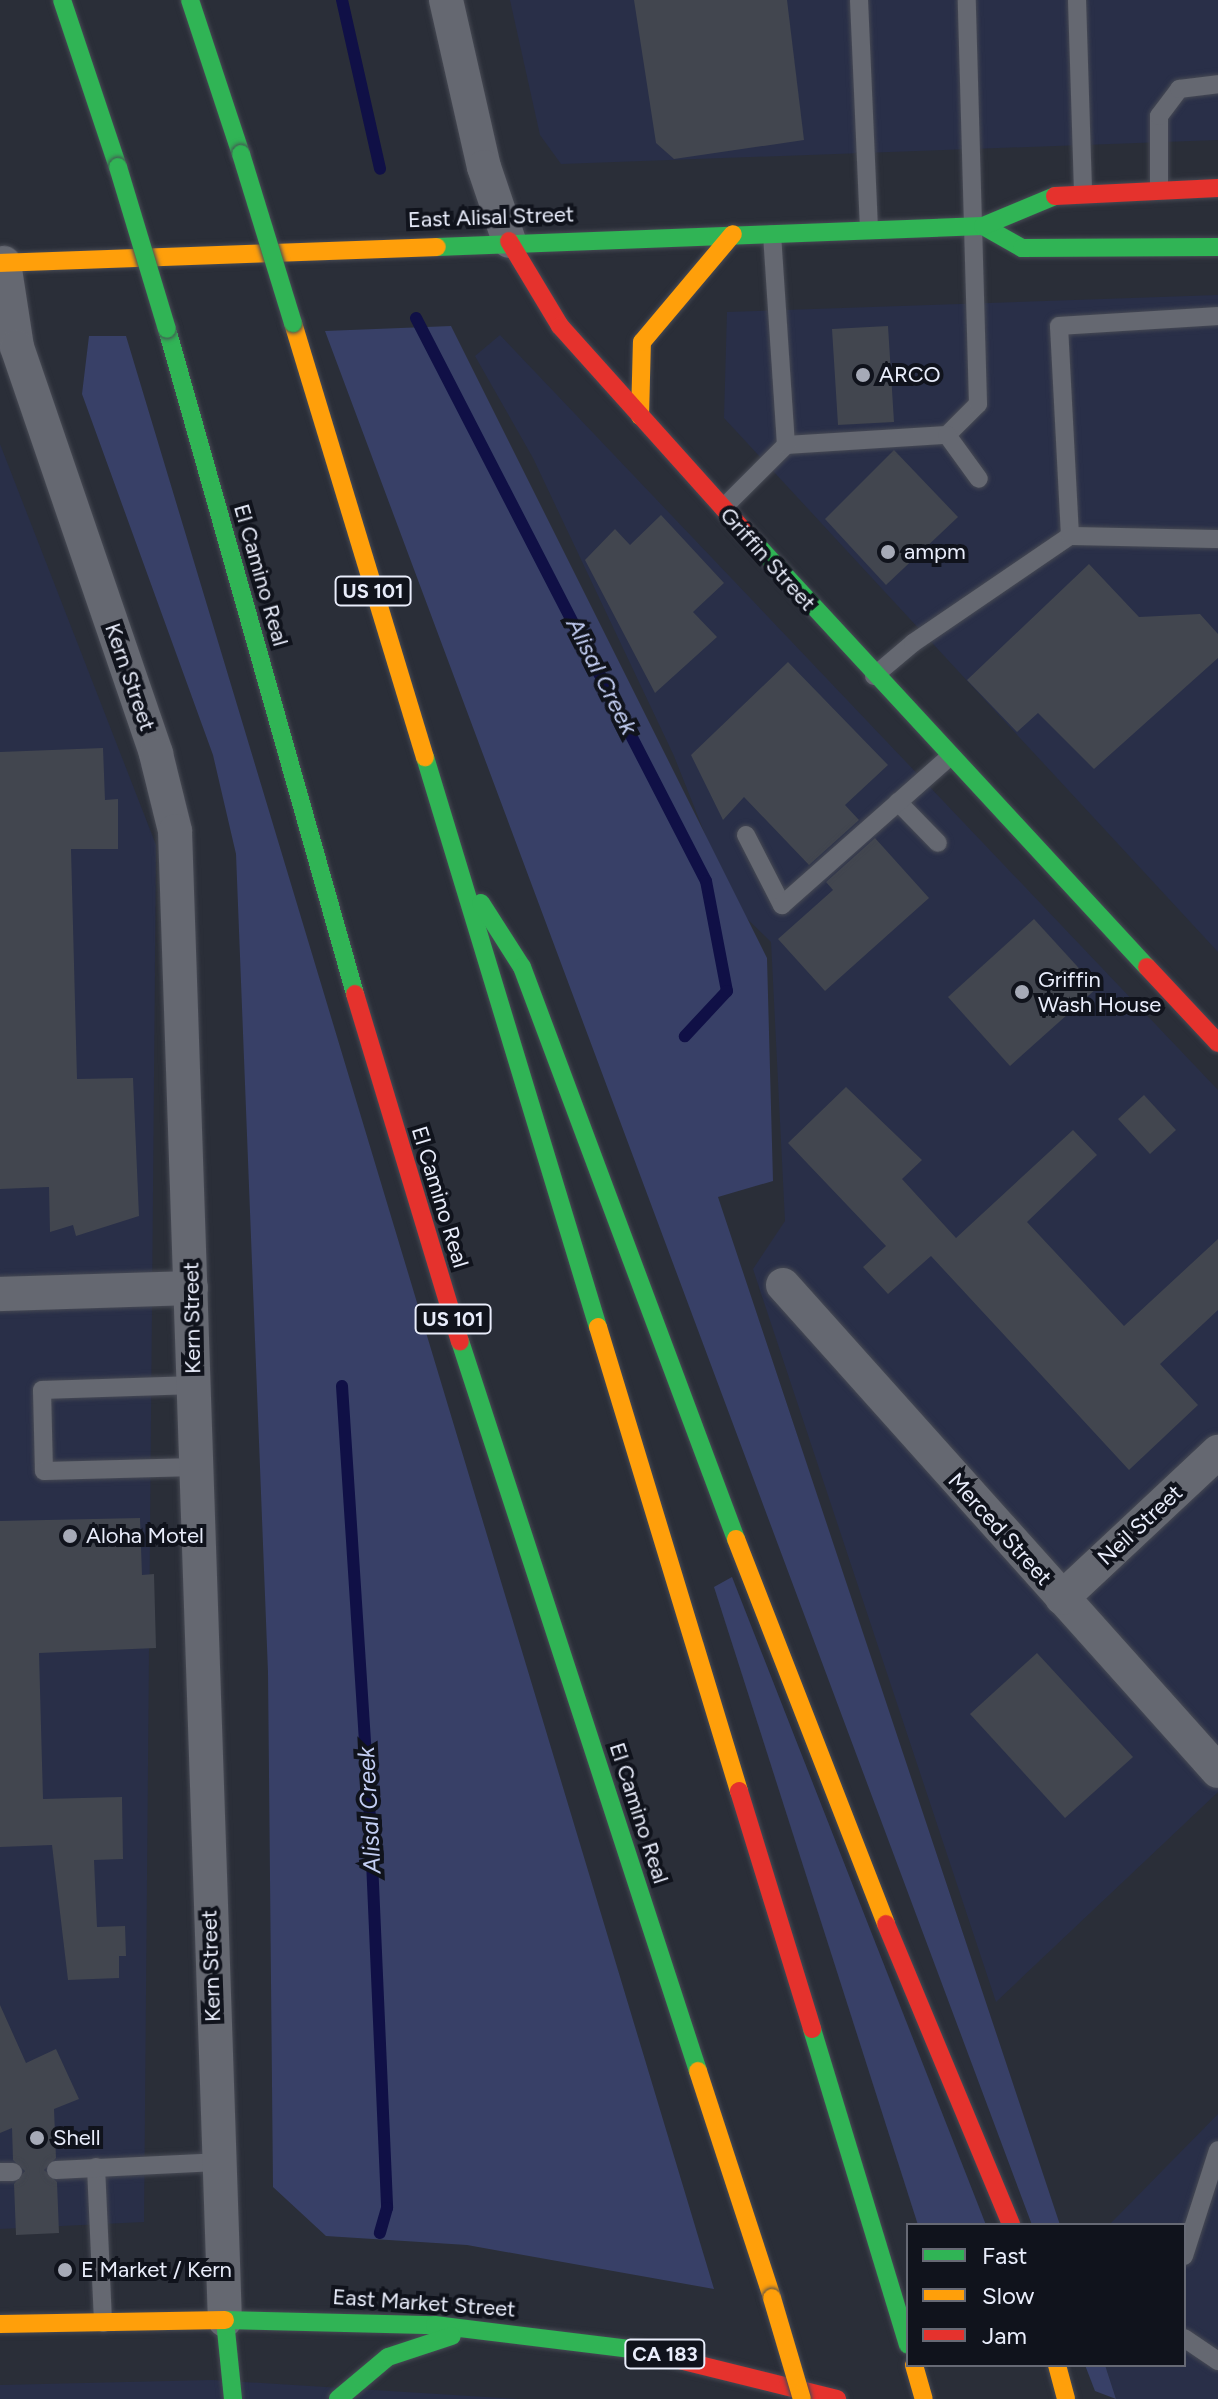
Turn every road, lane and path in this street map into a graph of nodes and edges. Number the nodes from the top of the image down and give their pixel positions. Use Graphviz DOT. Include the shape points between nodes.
graph roads {
  1 [pos="62,0"];
  2 [pos="190,0"];
  3 [pos="446,0"];
  4 [pos="859,0"];
  5 [pos="967,0"];
  6 [pos="1077,0"];
  7 [pos="1218,84"];
  8 [pos="1218,188"];
  9 [pos="1159,190"];
  10 [pos="1083,193"];
  11 [pos="979,226"];
  12 [pos="869,229"];
  13 [pos="772,233"];
  14 [pos="733,234"];
  15 [pos="509,241"];
  16 [pos="1218,247"];
  17 [pos="2,263"];
  18 [pos="1218,316"];
  19 [pos="640,416"];
  20 [pos="947,435"];
  21 [pos="786,445"];
  22 [pos="979,479"];
  23 [pos="723,508"];
  24 [pos="1070,536"];
  25 [pos="1218,539"];
  26 [pos="874,676"];
  27 [pos="949,757"];
  28 [pos="898,802"];
  29 [pos="746,835"];
  30 [pos="938,843"];
  31 [pos="452,859"];
  32 [pos="1216,1036"];
  33 [pos="783,1285"];
  34 [pos="191,1288"];
  35 [pos="0,1294"];
  36 [pos="194,1385"];
  37 [pos="1218,1452"];
  38 [pos="196,1467"];
  39 [pos="1062,1598"];
  40 [pos="1218,1771"];
  41 [pos="1218,2150"];
  42 [pos="217,2162"];
  43 [pos="96,2167"];
  44 [pos="56,2170"];
  45 [pos="1010,2223"];
  46 [pos="1186,2250"];
  47 [pos="225,2320"];
  48 [pos="103,2323"];
  49 [pos="0,2324"];
  50 [pos="488,2330"];
  51 [pos="906,2338"];
  52 [pos="1186,2339"];
  53 [pos="1218,2361"];
  54 [pos="915,2367"];
  55 [pos="1058,2367"];
  56 [pos="233,2399"];
  57 [pos="338,2399"];
  58 [pos="802,2399"];
  59 [pos="837,2399"];
  60 [pos="924,2399"];
  61 [pos="1066,2399"];
  1 -- 58 [label="main road, El Camino Real / US 101, bridge" via="167,329 409,1185"];
  2 -- 31 [label="main road, US 101, bridge" via="293,323"];
  3 -- 15 [label="street, Griffin Street" via="484,167"];
  4 -- 12 [label="lane"];
  5 -- 11 [label="lane"];
  6 -- 10 [label="lane"];
  7 -- 9 [label="lane" via="1179,89 1159,116"];
  8 -- 9 [label="main road, East Alisal Street"];
  9 -- 10 [label="main road, East Alisal Street"];
  10 -- 11 [label="main road, East Alisal Street" via="1011,210"];
  11 -- 12 [label="main road, East Alisal Street"];
  11 -- 16 [label="main road" via="1022,248"];
  11 -- 20 [label="lane" via="978,404"];
  12 -- 13 [label="main road, East Alisal Street"];
  13 -- 14 [label="main road, East Alisal Street"];
  13 -- 21 [label="lane"];
  14 -- 15 [label="main road, East Alisal Street"];
  14 -- 19 [label="main road" via="642,342"];
  15 -- 17 [label="main road, East Alisal Street"];
  15 -- 19 [label="main road, Griffin Street" via="545,306"];
  17 -- 34 [label="street, Kern Street" via="17,347 156,754 175,831"];
  18 -- 24 [label="lane" via="1059,326"];
  19 -- 23 [label="main road, Griffin Street"];
  20 -- 21 [label="lane"];
  20 -- 22 [label="lane"];
  21 -- 23 [label="lane"];
  23 -- 26 [label="main road, Griffin Street"];
  24 -- 25 [label="lane"];
  24 -- 26 [label="lane" via="913,643"];
  26 -- 27 [label="main road, Griffin Street"];
  27 -- 28 [label="lane"];
  27 -- 32 [label="main road, Griffin Street"];
  28 -- 29 [label="lane" via="782,905"];
  28 -- 30 [label="lane"];
  31 -- 45 [label="main road" via="522,967 819,1761"];
  31 -- 51 [label="main road, US 101"];
  33 -- 39 [label="street, Merced Street"];
  34 -- 35 [label="street"];
  34 -- 36 [label="street, Kern Street"];
  36 -- 38 [label="street, Kern Street"];
  36 -- 38 [label="lane" via="42,1390 44,1471"];
  37 -- 39 [label="street, Neil Street"];
  38 -- 42 [label="street, Kern Street"];
  39 -- 40 [label="street, Merced Street"];
  41 -- 46 [label="lane"];
  42 -- 43 [label="lane"];
  42 -- 47 [label="street, Kern Street"];
  43 -- 44 [label="lane"];
  43 -- 48 [label="lane"];
  47 -- 48 [label="main road, East Market Street"];
  47 -- 50 [label="main road, East Market Street / CA 183"];
  47 -- 56 [label="main road, Kern Street"];
  48 -- 49 [label="main road, East Market Street"];
  50 -- 57 [label="main road" via="388,2357 365,2370"];
  50 -- 59 [label="main road, East Market Street / CA 183" via="695,2360"];
  52 -- 53 [label="lane"];
  54 -- 60 [label="main road"];
  55 -- 61 [label="main road"];
}
